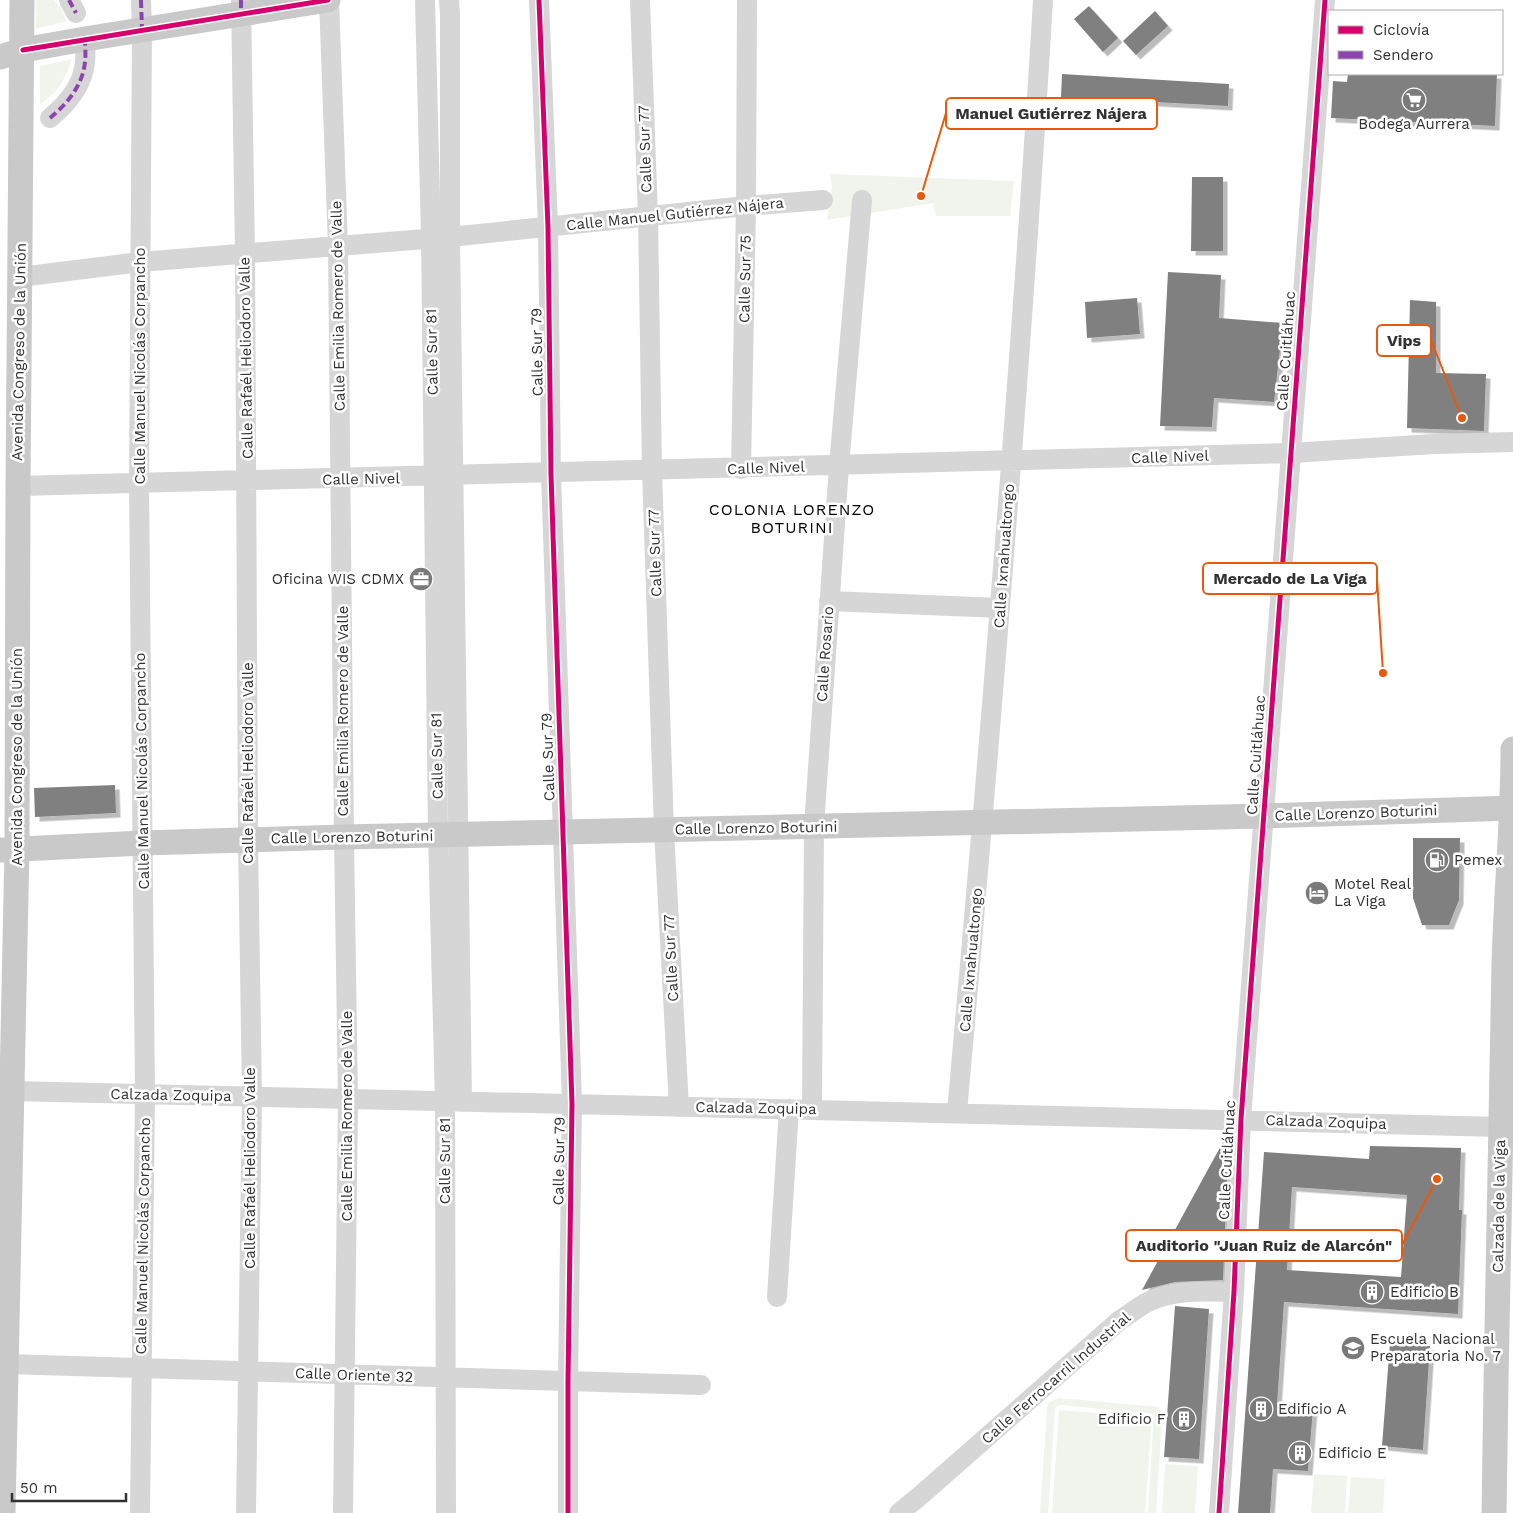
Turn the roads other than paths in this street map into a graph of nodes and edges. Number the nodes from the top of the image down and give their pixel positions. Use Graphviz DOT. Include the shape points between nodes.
graph roads {
  1 [pos="22,0"];
  2 [pos="141,0"];
  3 [pos="328,0"];
  4 [pos="425,0"];
  5 [pos="449,0"];
  6 [pos="539,0"];
  7 [pos="640,0"];
  8 [pos="747,0"];
  9 [pos="1043,0"];
  10 [pos="1326,0"];
  11 [pos="241,7"];
  12 [pos="142,29"];
  13 [pos="85,39"];
  14 [pos="11,53"];
  15 [pos="50,118"];
  16 [pos="822,200"];
  17 [pos="862,200"];
  18 [pos="746,206"];
  19 [pos="648,216"];
  20 [pos="548,227"];
  21 [pos="440,237"];
  22 [pos="338,246"];
  23 [pos="245,253"];
  24 [pos="140,262"];
  25 [pos="20,277"];
  26 [pos="1513,442"];
  27 [pos="1291,453"];
  28 [pos="1010,461"];
  29 [pos="839,466"];
  30 [pos="741,469"];
  31 [pos="652,471"];
  32 [pos="551,474"];
  33 [pos="444,476"];
  34 [pos="341,479"];
  35 [pos="247,481"];
  36 [pos="140,484"];
  37 [pos="18,486"];
  38 [pos="829,602"];
  39 [pos="1000,608"];
  40 [pos="1513,749"];
  41 [pos="1513,808"];
  42 [pos="1264,816"];
  43 [pos="983,823"];
  44 [pos="814,826"];
  45 [pos="664,830"];
  46 [pos="563,832"];
  47 [pos="448,835"];
  48 [pos="344,837"];
  49 [pos="248,840"];
  50 [pos="143,843"];
  51 [pos="9,849"];
  52 [pos="12,1091"];
  53 [pos="145,1094"];
  54 [pos="252,1097"];
  55 [pos="348,1100"];
  56 [pos="453,1102"];
  57 [pos="572,1104"];
  58 [pos="679,1107"];
  59 [pos="789,1109"];
  60 [pos="812,1109"];
  61 [pos="958,1112"];
  62 [pos="1241,1119"];
  63 [pos="1500,1127"];
  64 [pos="1506,1221"];
  65 [pos="1234,1292"];
  66 [pos="777,1297"];
  67 [pos="6,1364"];
  68 [pos="141,1368"];
  69 [pos="249,1371"];
  70 [pos="345,1374"];
  71 [pos="445,1378"];
  72 [pos="568,1381"];
  73 [pos="701,1385"];
  74 [pos="922,1504"];
  75 [pos="3,1513"];
  76 [pos="140,1513"];
  77 [pos="246,1513"];
  78 [pos="343,1513"];
  79 [pos="446,1513"];
  80 [pos="568,1513"];
  81 [pos="899,1513"];
  82 [pos="1220,1513"];
  83 [pos="1494,1513"];
  1 -- 14 [label="main road, Avenida Congreso de la Unión"];
  2 -- 12 [label="street, Calle Manuel Nicolás Corpancho"];
  3 -- 11 [label="main road"];
  3 -- 22 [label="street, Calle Emilia Romero de Valle"];
  4 -- 21 [label="street, Calle Sur 81"];
  5 -- 21 [label="street, Calle Sur 81"];
  6 -- 20 [label="street, Calle Sur 79"];
  7 -- 19 [label="street, Calle Sur 77"];
  8 -- 18 [label="street, Calle Sur 75"];
  9 -- 28 [label="street, Calle Ixnahualtongo"];
  10 -- 27 [label="street, Calle Cuitláhuac"];
  11 -- 12 [label="main road"];
  11 -- 23 [label="street, Calle Rafaél Heliodoro Valle"];
  12 -- 13 [label="main road"];
  12 -- 24 [label="street, Calle Manuel Nicolás Corpancho"];
  13 -- 14 [label="main road"];
  13 -- 15 [label="street" via="85,64 76,90"];
  14 -- 25 [label="main road, Avenida Congreso de la Unión"];
  16 -- 18 [label="street, Calle Manuel Gutiérrez Nájera"];
  17 -- 29 [label="street, Calle Rosario"];
  18 -- 19 [label="street, Calle Manuel Gutiérrez Nájera"];
  18 -- 30 [label="street, Calle Sur 75"];
  19 -- 20 [label="street, Calle Manuel Gutiérrez Nájera"];
  19 -- 31 [label="street, Calle Sur 77"];
  20 -- 21 [label="street, Calle Manuel Gutiérrez Nájera"];
  20 -- 32 [label="street, Calle Sur 79"];
  21 -- 22 [label="street, Calle Manuel Gutiérrez Nájera"];
  21 -- 33 [label="street, Calle Sur 81"];
  22 -- 23 [label="street, Calle Manuel Gutiérrez Nájera"];
  22 -- 34 [label="street, Calle Emilia Romero de Valle"];
  23 -- 24 [label="street, Calle Manuel Gutiérrez Nájera"];
  23 -- 35 [label="street, Calle Rafaél Heliodoro Valle"];
  24 -- 25 [label="street, Calle Manuel Gutiérrez Nájera"];
  24 -- 36 [label="street, Calle Manuel Nicolás Corpancho"];
  25 -- 37 [label="main road, Avenida Congreso de la Unión"];
  26 -- 27 [label="street, Calle Nivel"];
  27 -- 28 [label="street, Calle Nivel"];
  27 -- 42 [label="street, Calle Cuitláhuac"];
  28 -- 29 [label="street, Calle Nivel"];
  28 -- 39 [label="street, Calle Ixnahualtongo"];
  29 -- 30 [label="street, Calle Nivel"];
  29 -- 38 [label="street, Calle Rosario"];
  30 -- 31 [label="street, Calle Nivel"];
  31 -- 32 [label="street, Calle Nivel"];
  31 -- 45 [label="street, Calle Sur 77"];
  32 -- 33 [label="street, Calle Nivel"];
  32 -- 46 [label="street, Calle Sur 79"];
  33 -- 34 [label="street, Calle Nivel"];
  33 -- 47 [label="street, Calle Sur 81"];
  34 -- 35 [label="street, Calle Nivel"];
  34 -- 48 [label="street, Calle Emilia Romero de Valle"];
  35 -- 36 [label="street, Calle Nivel"];
  35 -- 49 [label="street, Calle Rafaél Heliodoro Valle"];
  36 -- 37 [label="street, Calle Nivel"];
  36 -- 50 [label="street, Calle Manuel Nicolás Corpancho"];
  37 -- 51 [label="main road, Avenida Congreso de la Unión"];
  38 -- 39 [label="street"];
  38 -- 44 [label="street, Calle Rosario"];
  39 -- 43 [label="street, Calle Ixnahualtongo"];
  40 -- 41 [label="main road, Calzada de la Viga"];
  41 -- 42 [label="main road, Calle Lorenzo Boturini"];
  41 -- 63 [label="main road, Calzada de la Viga" via="1505,934"];
  42 -- 43 [label="main road, Calle Lorenzo Boturini"];
  42 -- 62 [label="street, Calle Cuitláhuac"];
  43 -- 44 [label="main road, Calle Lorenzo Boturini"];
  43 -- 61 [label="street, Calle Ixnahualtongo"];
  44 -- 45 [label="main road, Calle Lorenzo Boturini"];
  44 -- 60 [label="street, Calle Rosario"];
  45 -- 46 [label="main road, Calle Lorenzo Boturini"];
  45 -- 58 [label="street, Calle Sur 77"];
  46 -- 47 [label="main road, Calle Lorenzo Boturini"];
  46 -- 57 [label="street, Calle Sur 79"];
  47 -- 48 [label="main road, Calle Lorenzo Boturini"];
  47 -- 56 [label="street, Calle Sur 81"];
  48 -- 49 [label="main road, Calle Lorenzo Boturini"];
  48 -- 55 [label="street, Calle Emilia Romero de Valle"];
  49 -- 50 [label="main road, Calle Lorenzo Boturini"];
  49 -- 54 [label="street, Calle Rafaél Heliodoro Valle"];
  50 -- 51 [label="main road, Calle Lorenzo Boturini"];
  50 -- 53 [label="street, Calle Manuel Nicolás Corpancho"];
  51 -- 52 [label="main road, Avenida Congreso de la Unión"];
  52 -- 53 [label="street, Calzada Zoquipa"];
  52 -- 67 [label="main road, Avenida Congreso de la Unión"];
  53 -- 54 [label="street, Calzada Zoquipa"];
  53 -- 68 [label="street, Calle Manuel Nicolás Corpancho"];
  54 -- 55 [label="street, Calzada Zoquipa"];
  54 -- 69 [label="street, Calle Rafaél Heliodoro Valle"];
  55 -- 56 [label="street, Calzada Zoquipa"];
  55 -- 70 [label="street, Calle Emilia Romero de Valle"];
  56 -- 57 [label="street, Calzada Zoquipa"];
  56 -- 71 [label="street, Calle Sur 81"];
  57 -- 58 [label="street, Calzada Zoquipa"];
  57 -- 72 [label="street, Calle Sur 79"];
  58 -- 59 [label="street, Calzada Zoquipa"];
  59 -- 60 [label="street, Calzada Zoquipa"];
  59 -- 66 [label="street"];
  60 -- 61 [label="street, Calzada Zoquipa"];
  61 -- 62 [label="street, Calzada Zoquipa"];
  62 -- 63 [label="street, Calzada Zoquipa"];
  62 -- 65 [label="street, Calle Cuitláhuac"];
  63 -- 64 [label="main road, Calzada de la Viga"];
  64 -- 83 [label="main road, Calzada de la Viga"];
  65 -- 74 [label="street, Calle Ferrocarril Industrial" via="1196,1291 1171,1295 1146,1303 1120,1320"];
  65 -- 82 [label="street, Calle Cuitláhuac"];
  67 -- 68 [label="street, Calle Oriente 32"];
  67 -- 75 [label="main road, Avenida Congreso de la Unión"];
  68 -- 69 [label="street, Calle Oriente 32"];
  68 -- 76 [label="street, Calle Manuel Nicolás Corpancho"];
  69 -- 70 [label="street, Calle Oriente 32"];
  69 -- 77 [label="street, Calle Rafaél Heliodoro Valle"];
  70 -- 71 [label="street, Calle Oriente 32"];
  70 -- 78 [label="street, Calle Emilia Romero de Valle"];
  71 -- 72 [label="street, Calle Oriente 32"];
  71 -- 79 [label="street, Calle Sur 81"];
  72 -- 73 [label="street, Calle Oriente 32"];
  72 -- 80 [label="street, Calle Sur 79"];
  74 -- 81 [label="street, Calle Ferrocarril Industrial"];
}
